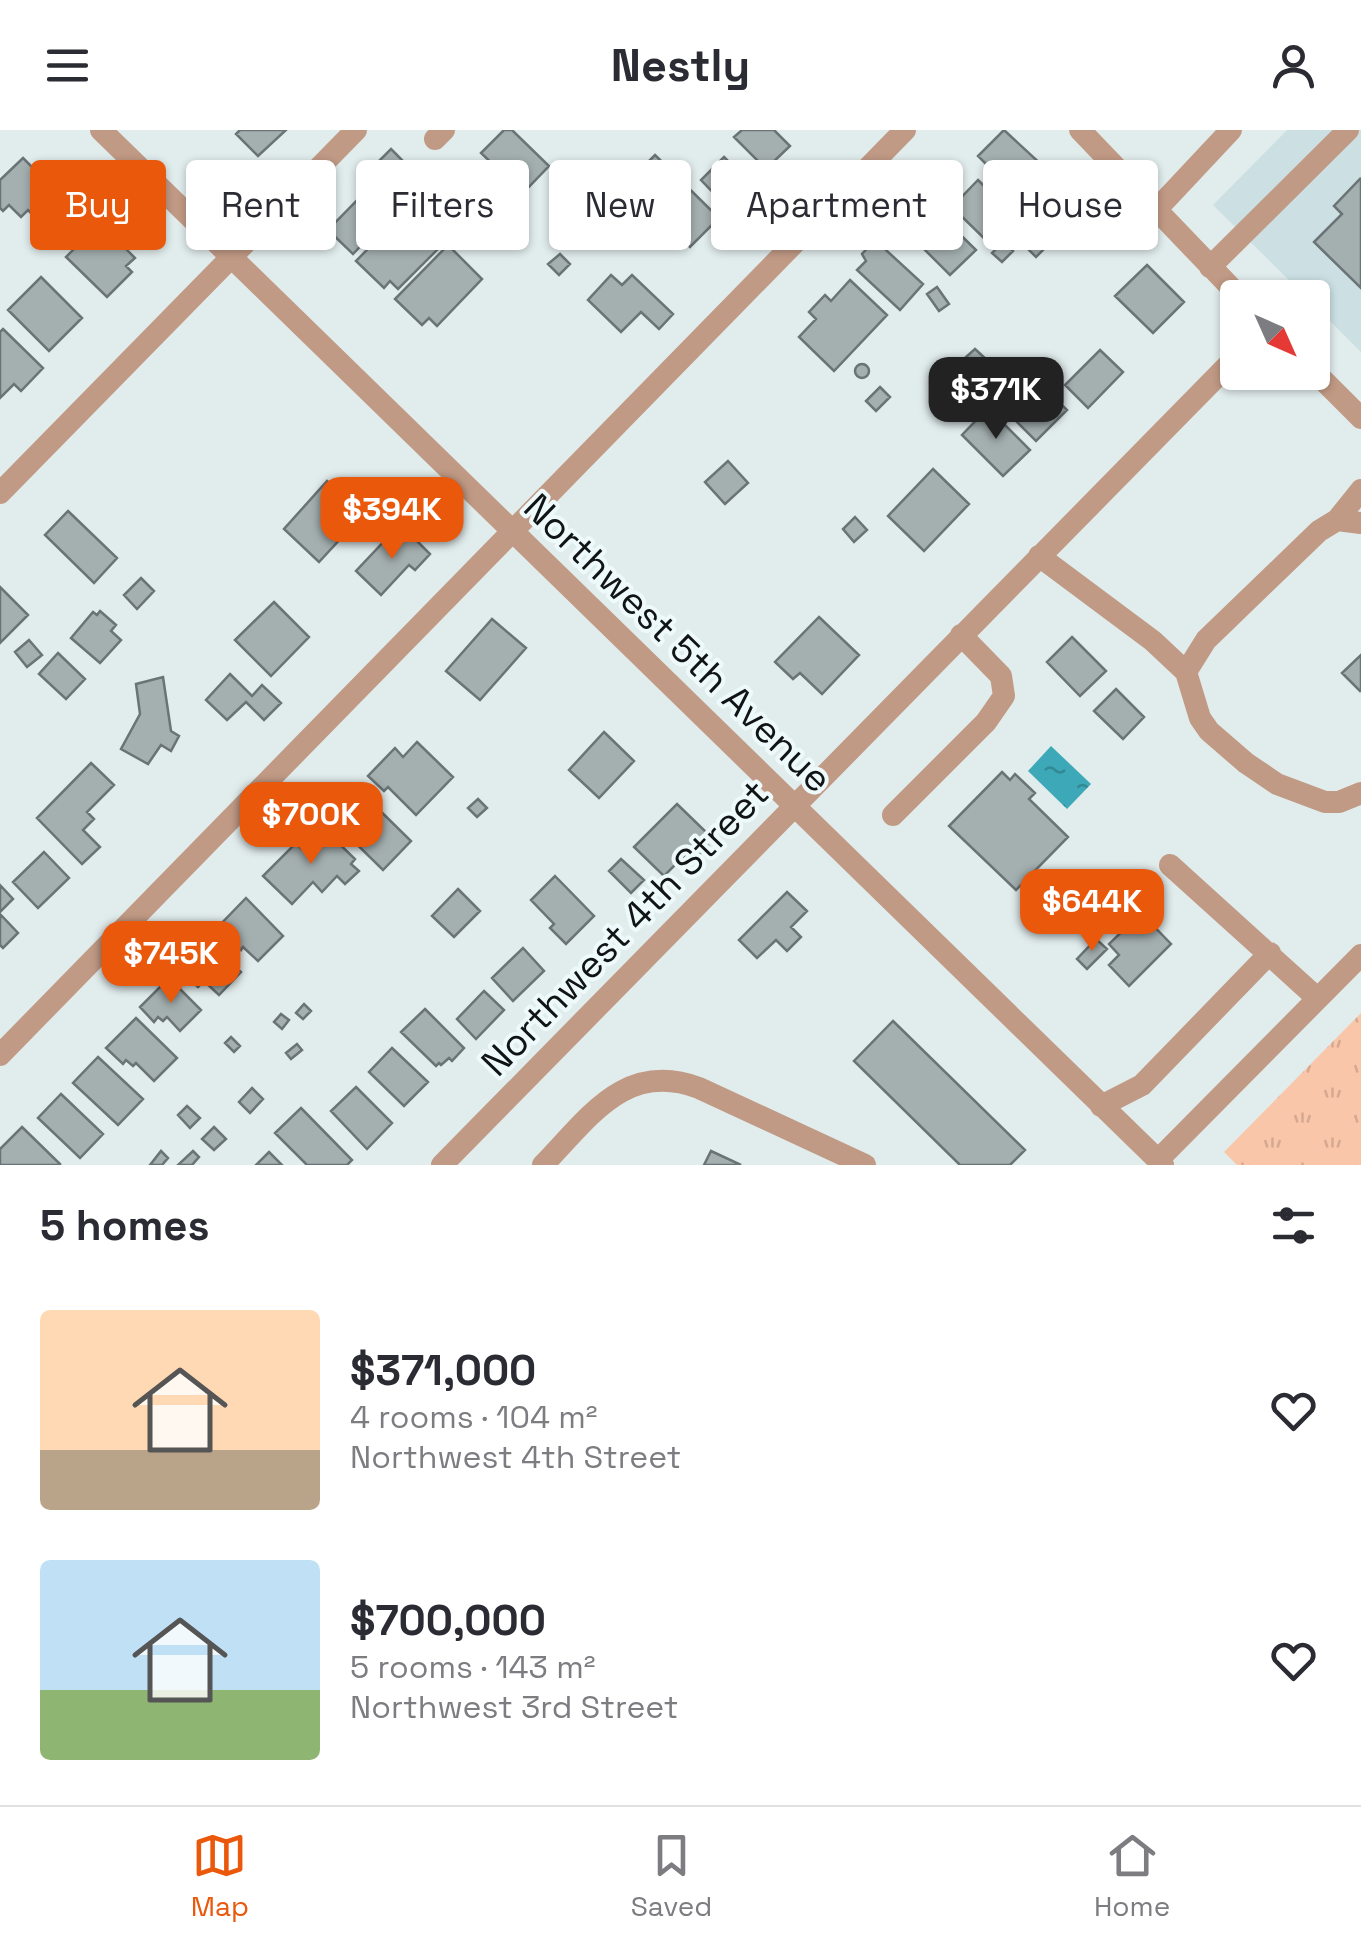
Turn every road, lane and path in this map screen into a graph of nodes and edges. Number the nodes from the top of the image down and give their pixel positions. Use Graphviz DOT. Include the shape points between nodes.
graph roads {
  1 [pos="101,130"];
  2 [pos="356,130"];
  3 [pos="905,130"];
  4 [pos="1080,130"];
  5 [pos="1231,130"];
  6 [pos="1348,130"];
  7 [pos="1108,160"];
  8 [pos="1158,208"];
  9 [pos="1158,212"];
  10 [pos="232,257"];
  11 [pos="1210,267"];
  12 [pos="1223,280"];
  13 [pos="1220,373"];
  14 [pos="1330,388"];
  15 [pos="1361,418"];
  16 [pos="1361,490"];
  17 [pos="0,494"];
  18 [pos="1349,521"];
  19 [pos="514,532"];
  20 [pos="1039,556"];
  21 [pos="961,635"];
  22 [pos="1186,672"];
  23 [pos="1361,793"];
  24 [pos="794,805"];
  25 [pos="746,807"];
  26 [pos="893,815"];
  27 [pos="1170,865"];
  28 [pos="684,869"];
  29 [pos="1270,953"];
  30 [pos="1361,954"];
  31 [pos="1317,998"];
  32 [pos="0,1056"];
  33 [pos="1101,1106"];
  34 [pos="1160,1163"];
  35 [pos="442,1165"];
  36 [pos="543,1165"];
  37 [pos="865,1165"];
  1 -- 10 [label="street, Northwest 5th Avenue"];
  2 -- 10 [label="street"];
  3 -- 19 [label="street"];
  4 -- 7 [label="street"];
  5 -- 8 [label="street"];
  6 -- 11 [label="street"];
  9 -- 11 [label="street"];
  10 -- 17 [label="street"];
  10 -- 19 [label="street, Northwest 5th Avenue"];
  11 -- 12 [label="street"];
  13 -- 20 [label="street, Northwest 4th Street"];
  14 -- 15 [label="street"];
  16 -- 18 [label="street"];
  18 -- 22 [label="street" via="1306,543 1206,640"];
  19 -- 24 [label="street, Northwest 5th Avenue"];
  19 -- 32 [label="street"];
  20 -- 21 [label="street, Northwest 4th Street"];
  20 -- 22 [label="street"];
  21 -- 24 [label="street, Northwest 4th Street"];
  21 -- 26 [label="street" via="1002,676 1004,696"];
  22 -- 23 [label="street" via="1209,731 1264,776 1325,802"];
  24 -- 33 [label="street, Northwest 5th Avenue"];
  24 -- 35 [label="street, Northwest 4th Street"];
  25 -- 28 [label="path"];
  27 -- 29 [label="street"];
  29 -- 31 [label="street"];
  29 -- 33 [label="street" via="1142,1085"];
  30 -- 31 [label="street"];
  31 -- 34 [label="street"];
  33 -- 34 [label="street, Northwest 5th Avenue"];
  36 -- 37 [label="street" via="614,1096 658,1079 699,1088"];
}
